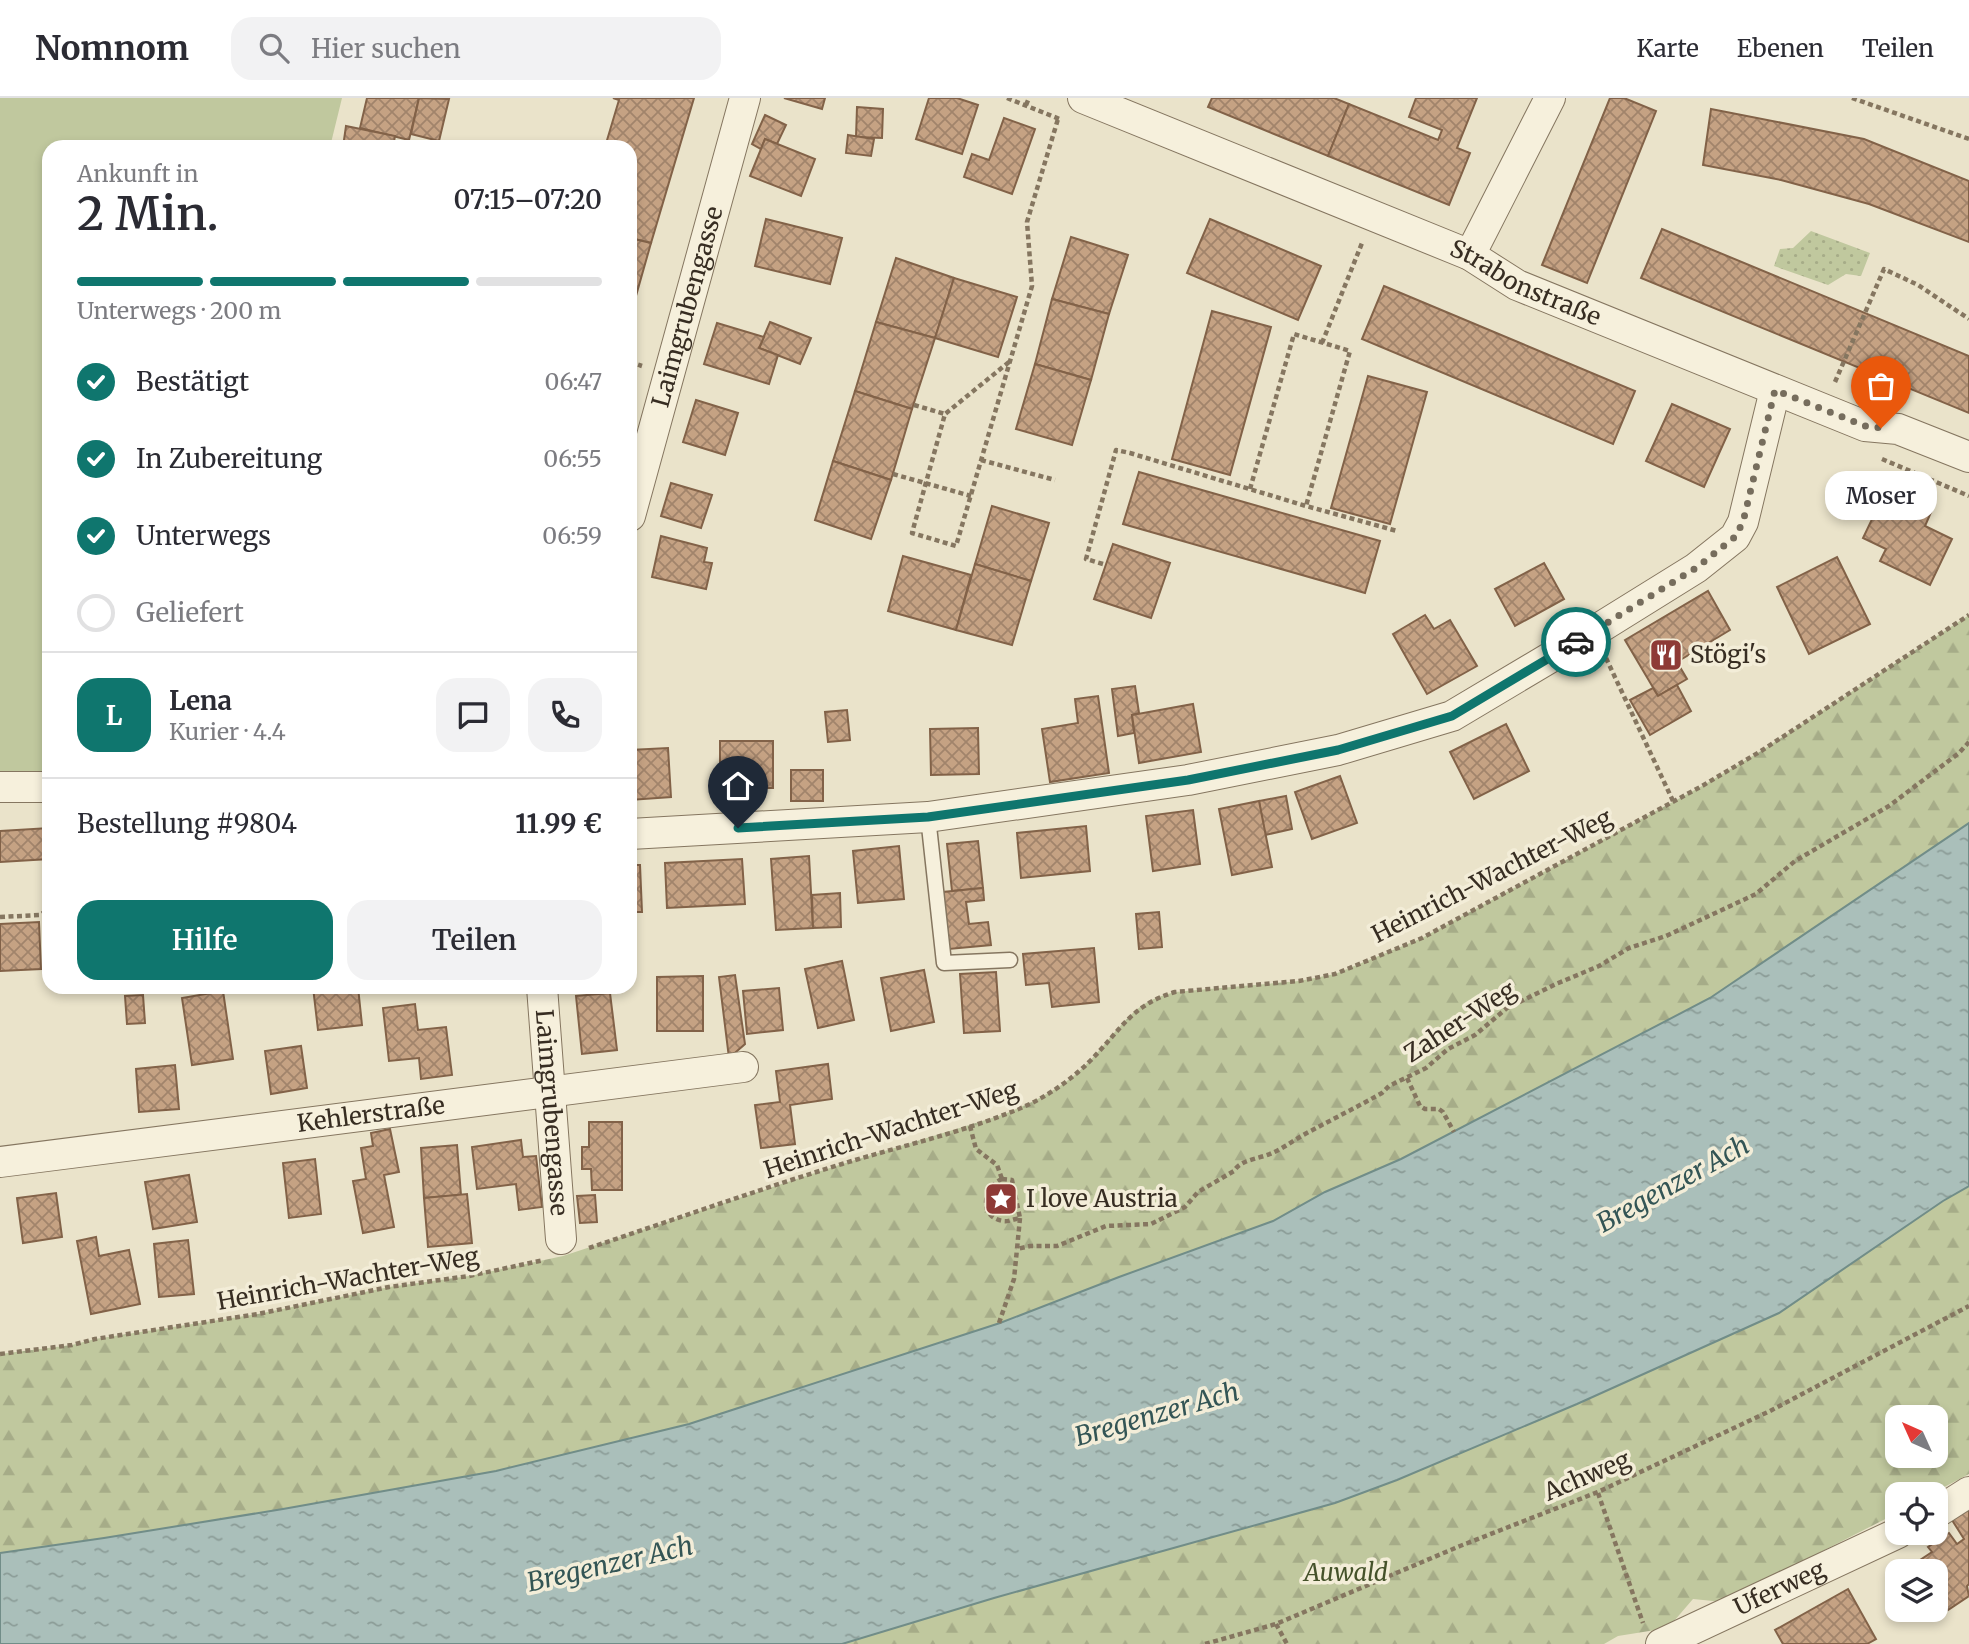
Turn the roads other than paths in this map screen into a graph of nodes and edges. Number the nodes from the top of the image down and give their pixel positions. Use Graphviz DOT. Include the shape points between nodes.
graph roads {
  1 [pos="745,98"];
  2 [pos="1550,98"];
  3 [pos="1073,103"];
  4 [pos="1470,255"];
  5 [pos="1775,390"];
  6 [pos="1969,457"];
  7 [pos="637,491"];
  8 [pos="0,787"];
  9 [pos="42,787"];
  10 [pos="928,817"];
  11 [pos="637,834"];
  12 [pos="1010,960"];
  13 [pos="543,994"];
  14 [pos="743,1067"];
  15 [pos="550,1093"];
  16 [pos="0,1162"];
  17 [pos="562,1250"];
  18 [pos="1969,1492"];
  19 [pos="1948,1505"];
  20 [pos="1885,1539"];
  21 [pos="1654,1638"];
  1 -- 7 [label="street, Laimgrubengasse"];
  2 -- 4 [label="street"];
  3 -- 4 [label="street, Strabonstraße"];
  4 -- 5 [label="street, Strabonstraße" via="1517,285"];
  5 -- 6 [label="street, Strabonstraße" via="1865,426 1898,429"];
  5 -- 10 [label="street" via="1743,522 1735,537 1696,568 1452,716 1338,750 1188,780"];
  8 -- 9 [label="street"];
  10 -- 11 [label="street"];
  10 -- 12 [label="lane" via="944,963"];
  13 -- 15 [label="street, Laimgrubengasse"];
  14 -- 15 [label="street, Kehlerstraße"];
  15 -- 16 [label="street, Kehlerstraße"];
  15 -- 17 [label="street, Laimgrubengasse"];
  18 -- 19 [label="street"];
  20 -- 21 [label="street, Uferweg"];
}
